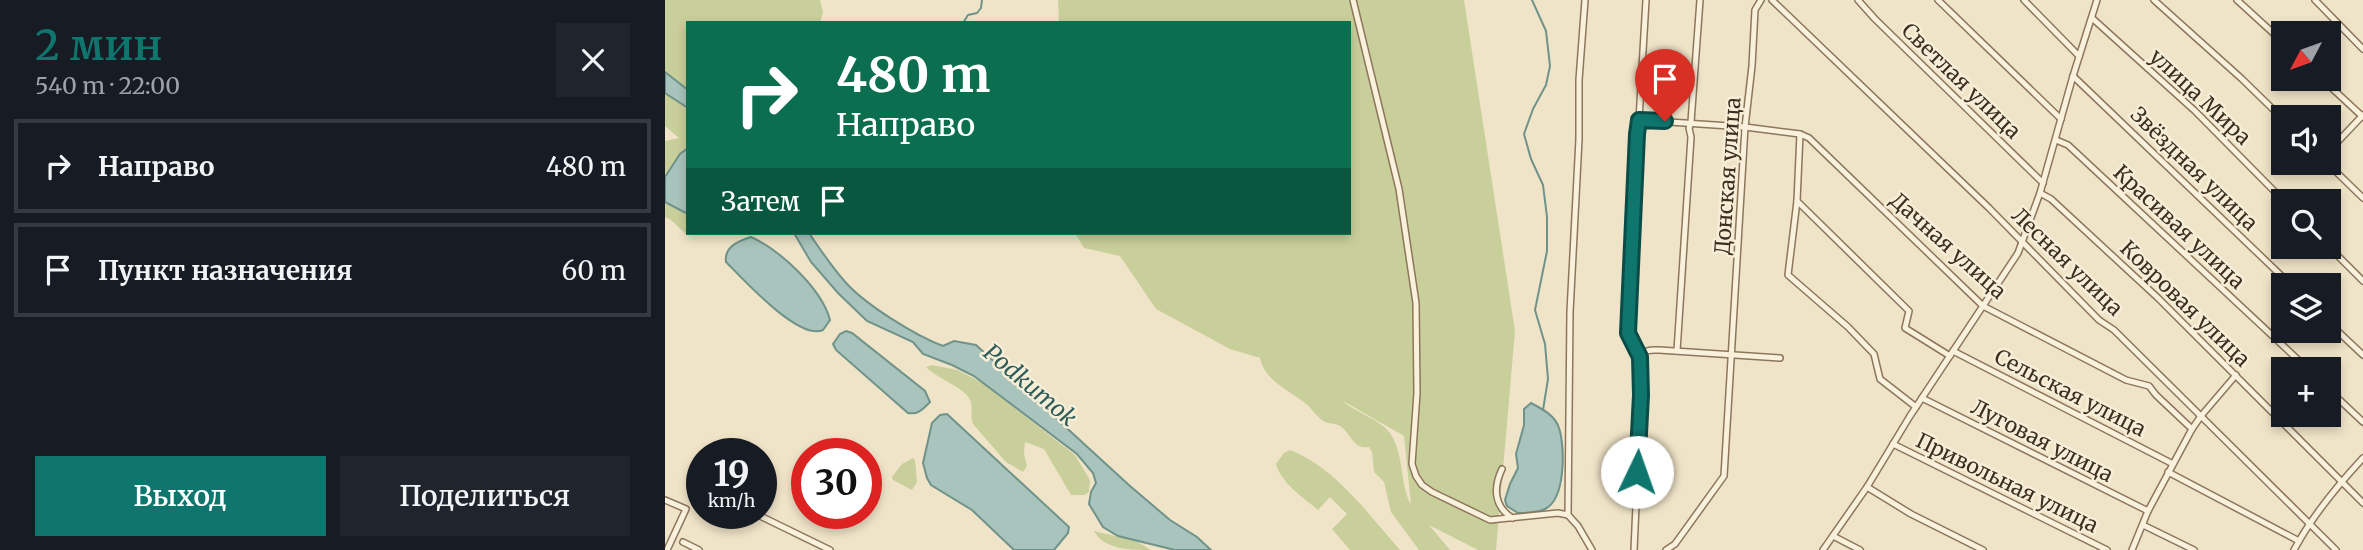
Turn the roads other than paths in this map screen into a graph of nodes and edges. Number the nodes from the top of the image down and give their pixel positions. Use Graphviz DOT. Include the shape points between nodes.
graph roads {
  1 [pos="1353,0"];
  2 [pos="1585,0"];
  3 [pos="1646,0"];
  4 [pos="1700,0"];
  5 [pos="1761,0"];
  6 [pos="1772,0"];
  7 [pos="1858,0"];
  8 [pos="1938,0"];
  9 [pos="2024,0"];
  10 [pos="2097,0"];
  11 [pos="2154,0"];
  12 [pos="2238,0"];
  13 [pos="2315,0"];
  14 [pos="2092,18"];
  15 [pos="2271,31"];
  16 [pos="2363,49"];
  17 [pos="2079,56"];
  18 [pos="2073,76"];
  19 [pos="2335,91"];
  20 [pos="2271,107"];
  21 [pos="2363,116"];
  22 [pos="2061,119"];
  23 [pos="1639,120"];
  24 [pos="1691,122"];
  25 [pos="1745,127"];
  26 [pos="1800,134"];
  27 [pos="2341,139"];
  28 [pos="2056,140"];
  29 [pos="2339,175"];
  30 [pos="2043,183"];
  31 [pos="2272,189"];
  32 [pos="2040,193"];
  33 [pos="2363,198"];
  34 [pos="1797,201"];
  35 [pos="2023,243"];
  36 [pos="2341,259"];
  37 [pos="2278,273"];
  38 [pos="2363,281"];
  39 [pos="1983,306"];
  40 [pos="2341,334"];
  41 [pos="1677,351"];
  42 [pos="1951,354"];
  43 [pos="2363,355"];
  44 [pos="1731,356"];
  45 [pos="1640,357"];
  46 [pos="2295,357"];
  47 [pos="1780,358"];
  48 [pos="2236,375"];
  49 [pos="1922,398"];
  50 [pos="2341,401"];
  51 [pos="1916,407"];
  52 [pos="2201,416"];
  53 [pos="2363,422"];
  54 [pos="2192,429"];
  55 [pos="1893,444"];
  56 [pos="2363,458"];
  57 [pos="2173,464"];
  58 [pos="1502,469"];
  59 [pos="2168,472"];
  60 [pos="2341,482"];
  61 [pos="1867,487"];
  62 [pos="665,500"];
  63 [pos="2363,503"];
  64 [pos="2148,511"];
  65 [pos="1568,515"];
  66 [pos="1512,519"];
  67 [pos="2309,523"];
  68 [pos="777,524"];
  69 [pos="2143,525"];
  70 [pos="1833,536"];
  71 [pos="2299,541"];
  72 [pos="683,542"];
  73 [pos="666,549"];
  74 [pos="699,550"];
  75 [pos="830,550"];
  76 [pos="1592,550"];
  77 [pos="1634,550"];
  78 [pos="1666,550"];
  79 [pos="1823,550"];
  80 [pos="1860,550"];
  81 [pos="1983,550"];
  82 [pos="2107,550"];
  83 [pos="2131,550"];
  84 [pos="2194,550"];
  85 [pos="2294,550"];
  86 [pos="2336,550"];
  1 -- 66 [label="street" via="1399,189 1416,303 1412,464 1422,485 1432,492 1490,520"];
  2 -- 65 [label="street" via="1570,312"];
  3 -- 23 [label="street"];
  4 -- 24 [label="street"];
  5 -- 25 [label="street, Донская улица" via="1755,10"];
  6 -- 35 [label="street, Лесная улица"];
  7 -- 30 [label="street, Светлая улица"];
  8 -- 22 [label="street"];
  9 -- 17 [label="street"];
  10 -- 14 [label="street"];
  11 -- 20 [label="street"];
  12 -- 15 [label="street"];
  13 -- 16 [label="street"];
  14 -- 17 [label="street"];
  14 -- 31 [label="street, улица Мира"];
  17 -- 18 [label="street"];
  18 -- 22 [label="street"];
  18 -- 37 [label="street, Звёздная улица"];
  19 -- 21 [label="street"];
  21 -- 27 [label="street"];
  22 -- 28 [label="street"];
  23 -- 24 [label="street"];
  23 -- 45 [label="street" via="1628,333"];
  24 -- 25 [label="street"];
  24 -- 41 [label="street"];
  25 -- 26 [label="street"];
  25 -- 44 [label="street, Донская улица"];
  26 -- 34 [label="street"];
  26 -- 39 [label="street, Дачная улица"];
  28 -- 30 [label="street"];
  28 -- 46 [label="street, Красивая улица" via="2078,154"];
  29 -- 33 [label="street"];
  30 -- 32 [label="street"];
  32 -- 35 [label="street"];
  32 -- 48 [label="street, Ковровая улица" via="2051,198"];
  34 -- 42 [label="street, Сельская улица" via="1909,311 1905,328"];
  34 -- 51 [label="street" via="1788,275 1848,327 1874,354 1880,379"];
  35 -- 39 [label="street"];
  35 -- 52 [label="street, Лесная улица"];
  36 -- 38 [label="street"];
  39 -- 42 [label="street"];
  39 -- 54 [label="street, Дачная улица" via="2126,380 2149,386"];
  40 -- 43 [label="street"];
  41 -- 44 [label="street"];
  41 -- 45 [label="street" via="1648,350"];
  42 -- 49 [label="street"];
  42 -- 57 [label="street, Сельская улица"];
  44 -- 47 [label="street"];
  44 -- 78 [label="street, Донская улица" via="1724,476"];
  45 -- 77 [label="street"];
  48 -- 52 [label="street"];
  48 -- 60 [label="street, Ковровая улица"];
  49 -- 51 [label="street"];
  49 -- 64 [label="street, Луговая улица"];
  50 -- 53 [label="street"];
  51 -- 55 [label="street"];
  52 -- 54 [label="street"];
  52 -- 67 [label="street, Лесная улица"];
  54 -- 57 [label="street"];
  55 -- 61 [label="street"];
  55 -- 82 [label="street, Привольная улица"];
  56 -- 60 [label="street"];
  57 -- 59 [label="street"];
  58 -- 66 [label="street" via="1496,494 1504,513"];
  59 -- 64 [label="street"];
  59 -- 71 [label="street"];
  60 -- 63 [label="street, Ковровая улица"];
  60 -- 67 [label="street"];
  61 -- 70 [label="street"];
  61 -- 81 [label="street"];
  62 -- 73 [label="street" via="686,509"];
  64 -- 69 [label="street"];
  65 -- 66 [label="street"];
  65 -- 76 [label="street"];
  67 -- 71 [label="street"];
  67 -- 86 [label="street, Лесная улица"];
  68 -- 75 [label="street"];
  69 -- 83 [label="street"];
  69 -- 84 [label="street"];
  70 -- 79 [label="street"];
  70 -- 80 [label="street"];
  71 -- 85 [label="street"];
  72 -- 74 [label="street"];
}
